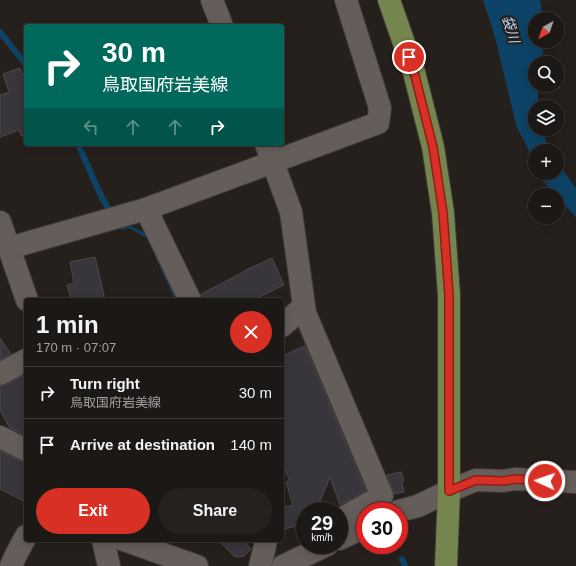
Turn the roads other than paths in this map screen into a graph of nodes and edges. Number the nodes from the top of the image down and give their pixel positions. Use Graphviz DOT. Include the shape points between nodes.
graph roads {
  1 [pos="212,0"];
  2 [pos="346,0"];
  3 [pos="389,0"];
  4 [pos="221,24"];
  5 [pos="269,153"];
  6 [pos="146,208"];
  7 [pos="0,222"];
  8 [pos="9,248"];
  9 [pos="26,298"];
  10 [pos="189,298"];
  11 [pos="304,306"];
  12 [pos="284,324"];
  13 [pos="24,361"];
  14 [pos="0,374"];
  15 [pos="0,437"];
  16 [pos="24,449"];
  17 [pos="576,482"];
  18 [pos="449,491"];
  19 [pos="408,509"];
  20 [pos="348,515"];
  21 [pos="24,540"];
  22 [pos="103,542"];
  23 [pos="130,542"];
  24 [pos="266,542"];
  25 [pos="296,544"];
  26 [pos="308,554"];
  27 [pos="11,566"];
  28 [pos="109,566"];
  29 [pos="197,566"];
  30 [pos="260,566"];
  31 [pos="270,566"];
  32 [pos="283,566"];
  33 [pos="446,566"];
  1 -- 4 [label="street"];
  2 -- 5 [label="street" via="380,108 378,123"];
  3 -- 18 [label="main road" via="414,72 428,124 443,213 449,295"];
  5 -- 6 [label="street"];
  5 -- 11 [label="street" via="291,212"];
  6 -- 8 [label="street"];
  6 -- 10 [label="street"];
  7 -- 8 [label="street"];
  8 -- 9 [label="street"];
  11 -- 12 [label="street"];
  11 -- 20 [label="street" via="382,496"];
  13 -- 14 [label="street"];
  15 -- 16 [label="street"];
  17 -- 18 [label="street" via="476,480"];
  18 -- 19 [label="street"];
  18 -- 33 [label="main road"];
  21 -- 27 [label="street"];
  22 -- 28 [label="street"];
  23 -- 29 [label="street"];
  24 -- 30 [label="street"];
  25 -- 31 [label="street"];
  26 -- 32 [label="street"];
}
